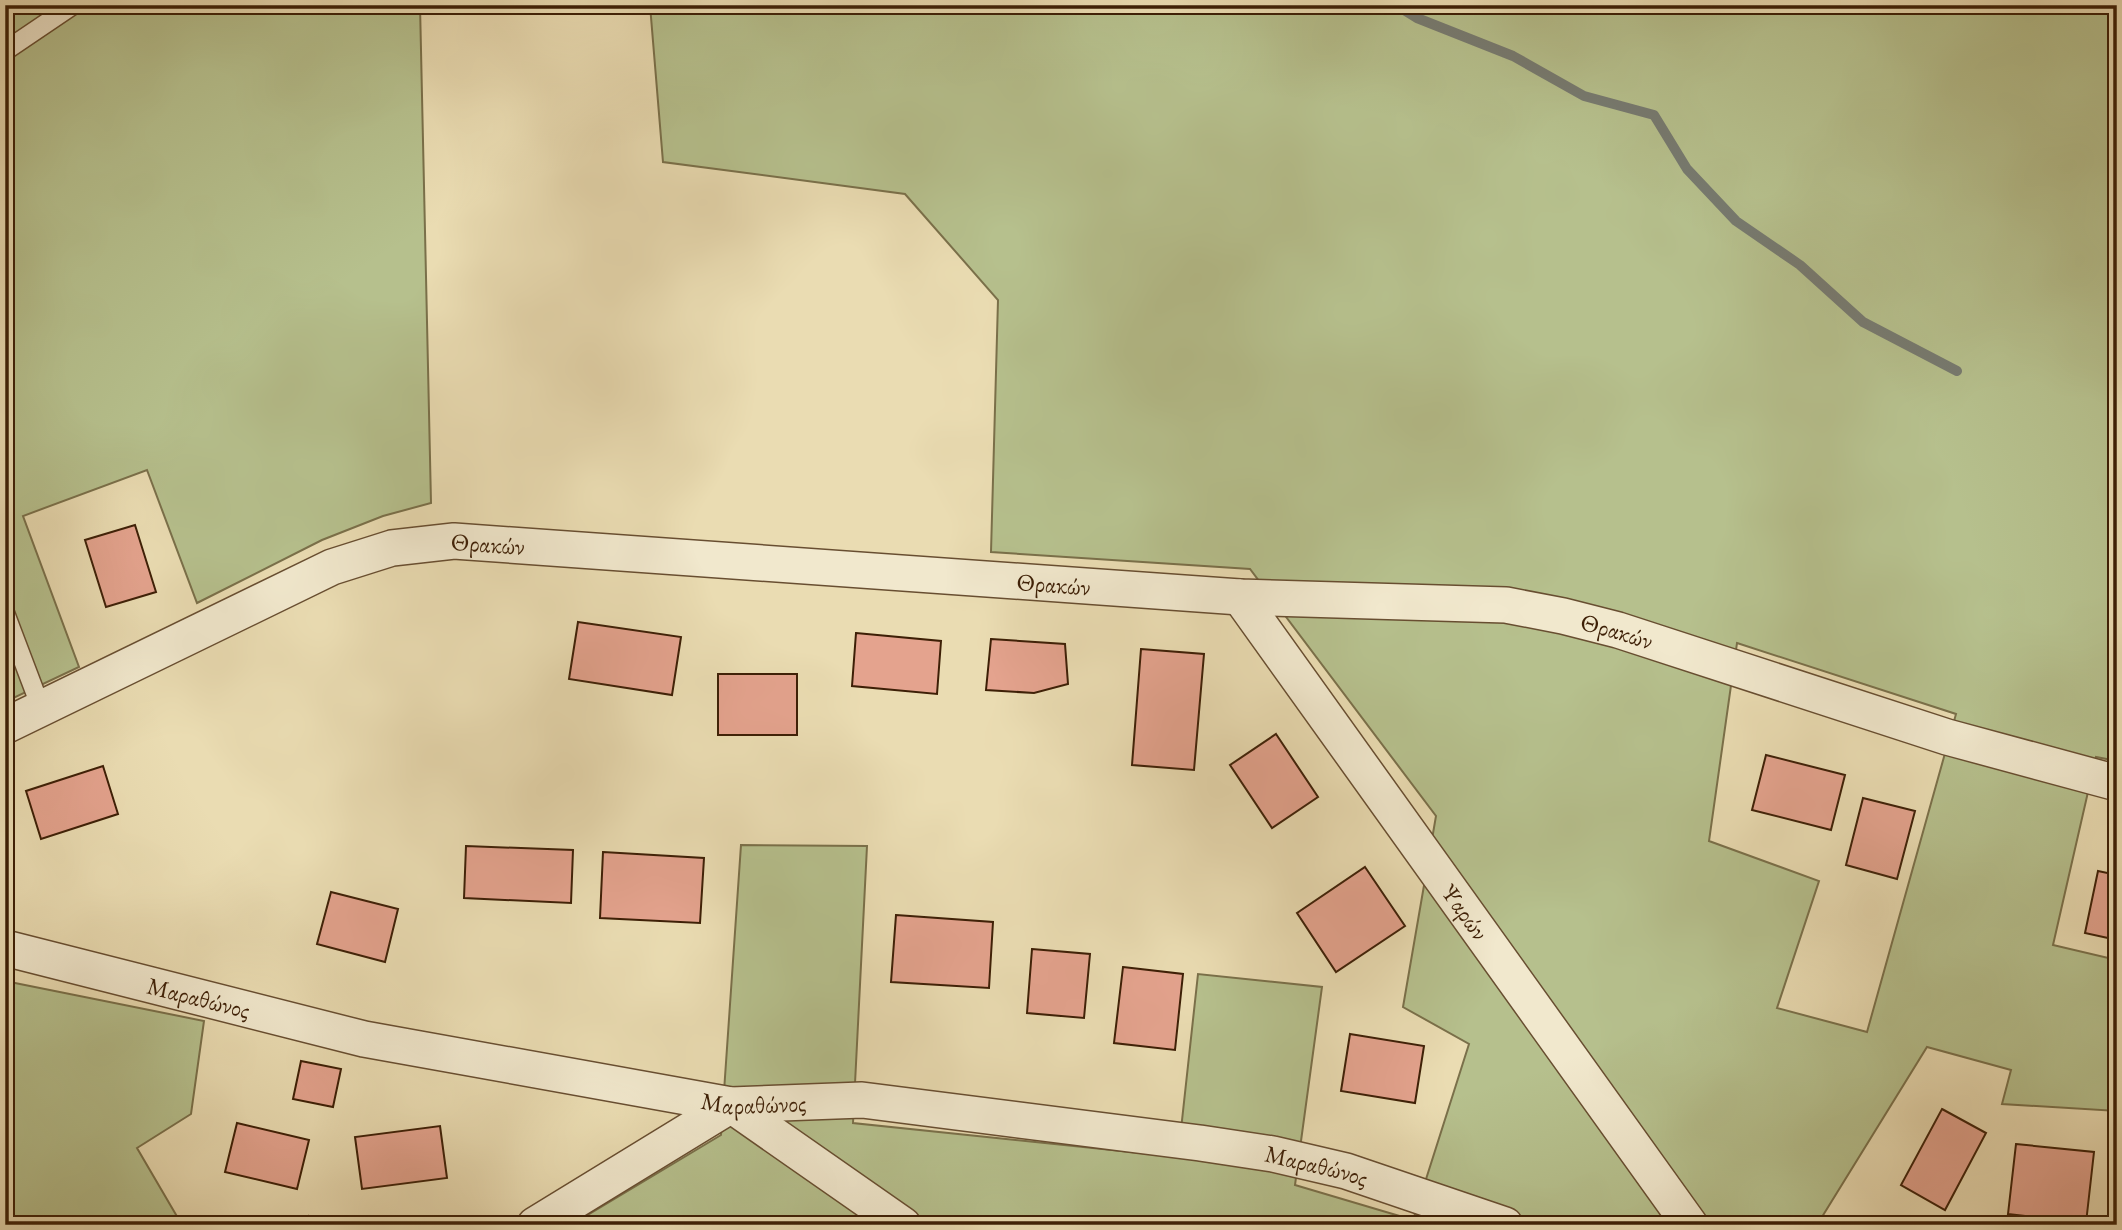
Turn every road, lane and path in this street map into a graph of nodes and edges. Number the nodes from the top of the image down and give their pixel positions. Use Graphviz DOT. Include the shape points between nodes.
graph roads {
  1 [pos="73,5"];
  2 [pos="5,51"];
  3 [pos="1240,597"];
  4 [pos="5,613"];
  5 [pos="41,708"];
  6 [pos="5,726"];
  7 [pos="2117,783"];
  8 [pos="5,948"];
  9 [pos="731,1105"];
  10 [pos="535,1225"];
  11 [pos="903,1225"];
  12 [pos="1505,1225"];
  13 [pos="1690,1225"];
  1 -- 2 [label="lane"];
  3 -- 5 [label="street, Θρακών" via="454,541 392,548 332,567"];
  3 -- 7 [label="street, Θρακών" via="1506,605 1563,616 1728,664 1947,737"];
  3 -- 13 [label="street, Ψαρών"];
  4 -- 5 [label="lane"];
  5 -- 6 [label="street, Θρακών"];
  8 -- 9 [label="street, Μαραθώνος" via="365,1039"];
  9 -- 10 [label="street"];
  9 -- 11 [label="street"];
  9 -- 12 [label="street, Μαραθώνος" via="862,1100 1237,1148 1346,1171"];
}
